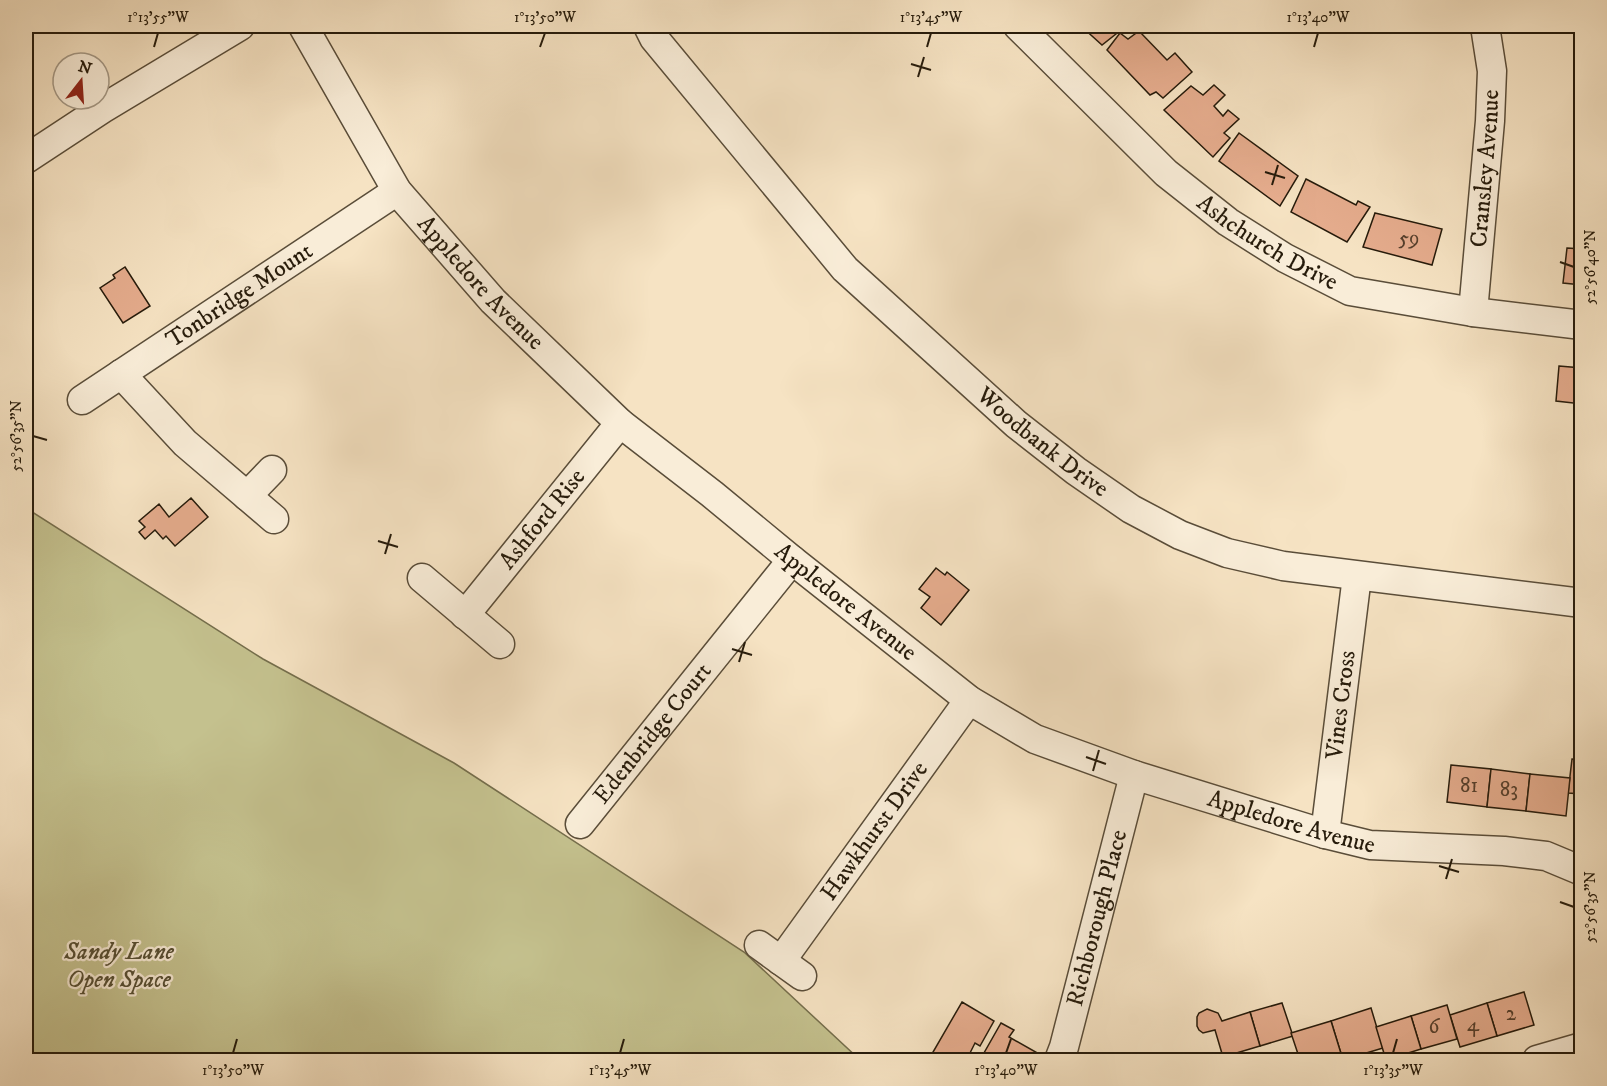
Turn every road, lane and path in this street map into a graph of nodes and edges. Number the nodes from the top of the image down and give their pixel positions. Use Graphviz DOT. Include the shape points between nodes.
graph roads {
  1 [pos="240,26"];
  2 [pos="303,26"];
  3 [pos="648,26"];
  4 [pos="1018,26"];
  5 [pos="1485,26"];
  6 [pos="26,159"];
  7 [pos="397,191"];
  8 [pos="1473,312"];
  9 [pos="1581,325"];
  10 [pos="121,374"];
  11 [pos="82,400"];
  12 [pos="620,423"];
  13 [pos="272,470"];
  14 [pos="247,496"];
  15 [pos="274,519"];
  16 [pos="792,560"];
  17 [pos="1357,576"];
  18 [pos="422,578"];
  19 [pos="1581,603"];
  20 [pos="465,615"];
  21 [pos="500,644"];
  22 [pos="969,700"];
  23 [pos="1134,775"];
  24 [pos="580,824"];
  25 [pos="1325,834"];
  26 [pos="1581,871"];
  27 [pos="781,961"];
  28 [pos="1581,1047"];
  29 [pos="1059,1060"];
  30 [pos="1537,1060"];
  1 -- 6 [label="street"];
  2 -- 7 [label="street, Appledore Avenue"];
  3 -- 17 [label="street, Woodbank Drive" via="845,269 1016,424 1076,471 1131,509 1180,535 1227,553 1283,566"];
  4 -- 8 [label="street, Ashchurch Drive" via="1166,173 1228,222 1285,258 1350,291"];
  5 -- 8 [label="street, Cransley Avenue" via="1492,71 1490,121"];
  7 -- 10 [label="street, Tonbridge Mount"];
  7 -- 12 [label="street, Appledore Avenue" via="493,301"];
  8 -- 9 [label="street, Ashchurch Drive"];
  10 -- 11 [label="street, Tonbridge Mount"];
  10 -- 14 [label="street" via="185,443"];
  12 -- 16 [label="street, Appledore Avenue"];
  12 -- 20 [label="street, Ashford Rise"];
  13 -- 14 [label="street"];
  14 -- 15 [label="street"];
  16 -- 22 [label="street, Appledore Avenue"];
  16 -- 24 [label="street, Edenbridge Court"];
  17 -- 19 [label="street, Woodbank Drive"];
  17 -- 25 [label="street, Vines Cross"];
  18 -- 20 [label="street"];
  20 -- 21 [label="street"];
  22 -- 23 [label="street, Appledore Avenue" via="1035,739"];
  22 -- 27 [label="street, Hawkhurst Drive"];
  23 -- 25 [label="street, Appledore Avenue"];
  23 -- 29 [label="street, Richborough Place"];
  25 -- 26 [label="street, Appledore Avenue" via="1370,845 1546,856"];
  28 -- 30 [label="street"];
}
